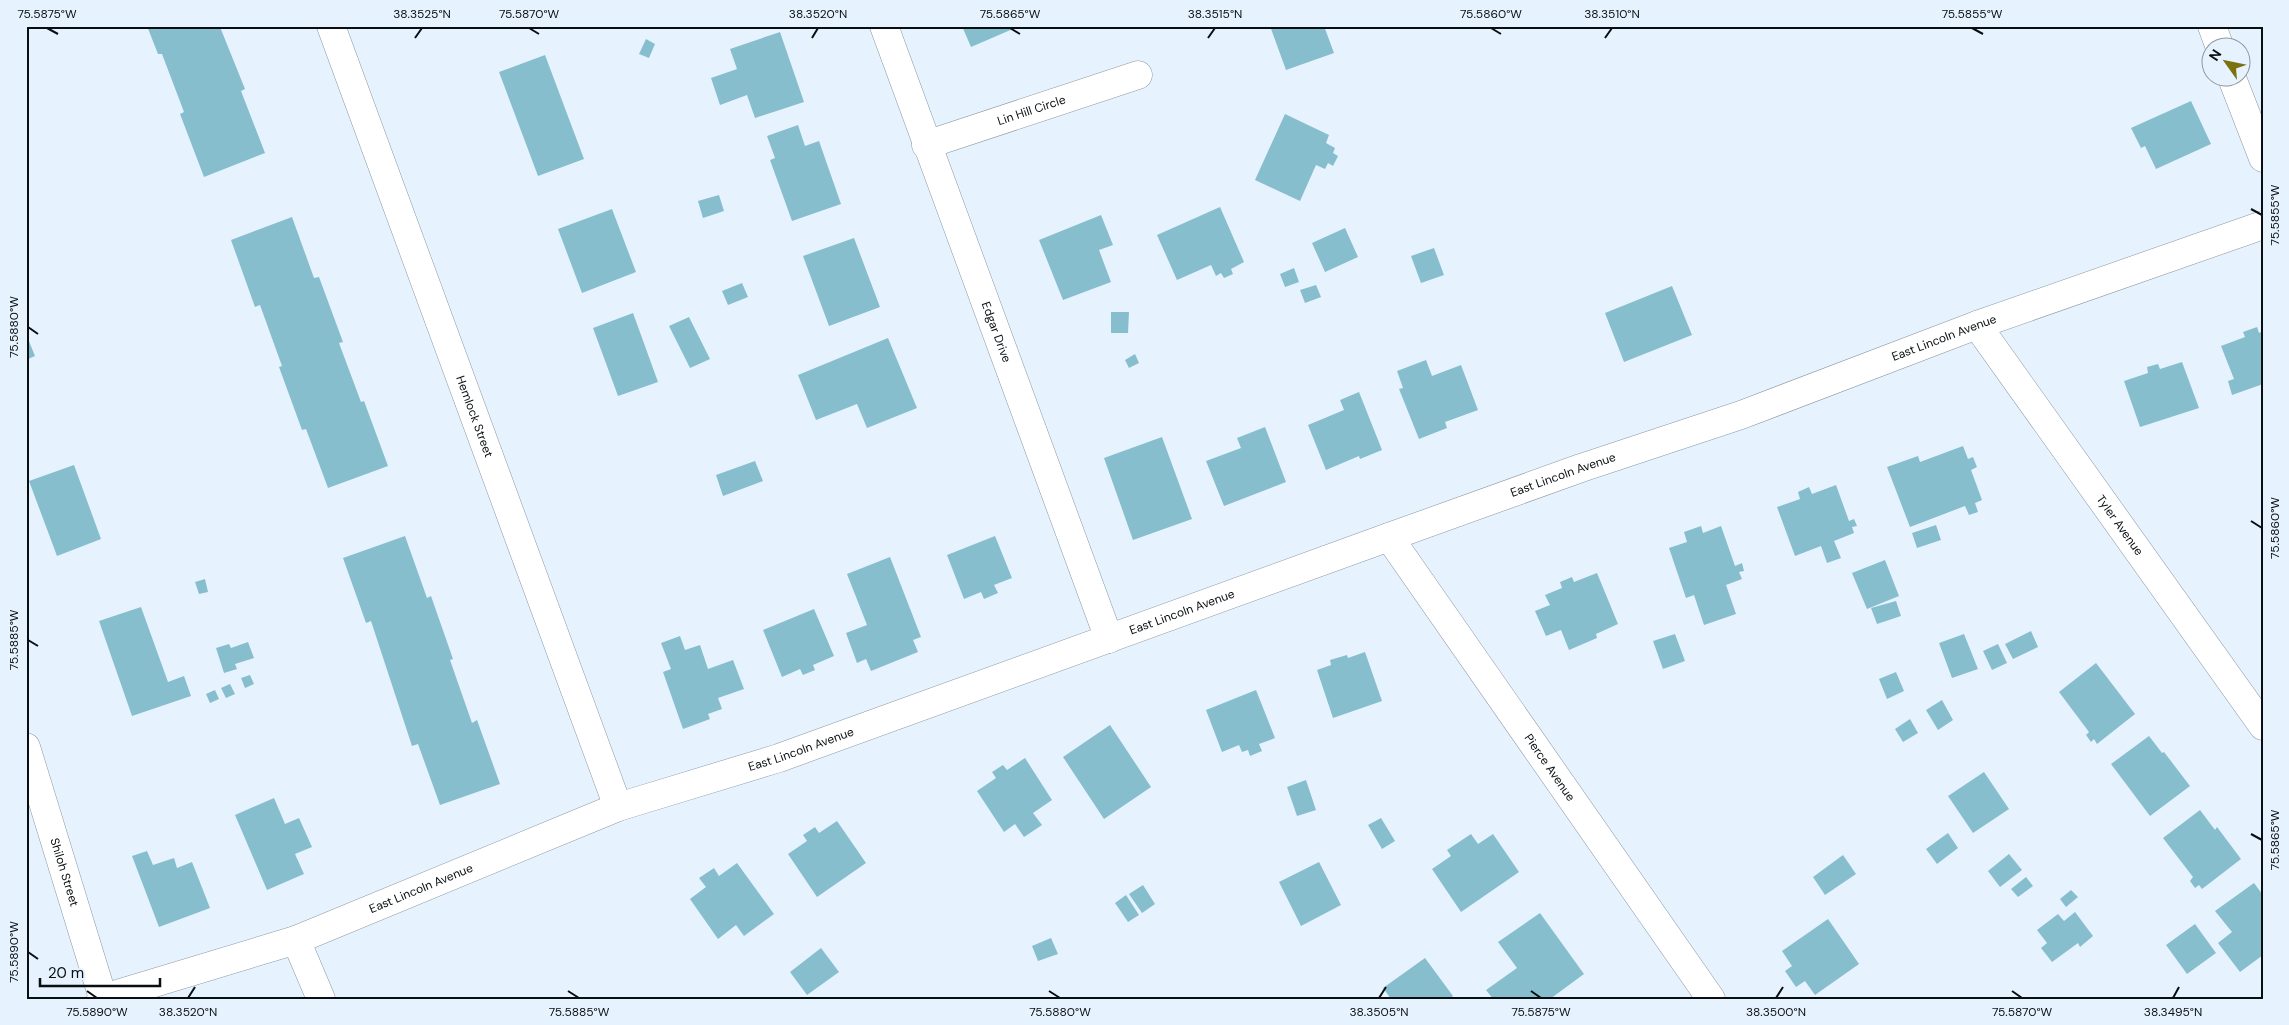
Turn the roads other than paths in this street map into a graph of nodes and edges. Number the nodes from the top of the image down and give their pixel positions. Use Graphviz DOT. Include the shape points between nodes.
graph roads {
  1 [pos="331,26"];
  2 [pos="884,26"];
  3 [pos="2212,26"];
  4 [pos="2216,38"];
  5 [pos="1138,75"];
  6 [pos="2236,88"];
  7 [pos="926,145"];
  8 [pos="2263,158"];
  9 [pos="2263,225"];
  10 [pos="1978,325"];
  11 [pos="1389,536"];
  12 [pos="1109,640"];
  13 [pos="2263,726"];
  14 [pos="26,747"];
  15 [pos="618,807"];
  16 [pos="296,940"];
  17 [pos="102,998"];
  18 [pos="321,999"];
  19 [pos="1710,999"];
  1 -- 15 [label="street, Hemlock Street"];
  2 -- 7 [label="street, Edgar Drive"];
  3 -- 4 [label="street"];
  5 -- 7 [label="street, Lin Hill Circle"];
  6 -- 8 [label="street"];
  7 -- 12 [label="street, Edgar Drive"];
  9 -- 10 [label="street, East Lincoln Avenue"];
  10 -- 11 [label="street, East Lincoln Avenue" via="1741,415"];
  10 -- 13 [label="street, Tyler Avenue"];
  11 -- 12 [label="street, East Lincoln Avenue"];
  11 -- 19 [label="street, Pierce Avenue"];
  12 -- 15 [label="street, East Lincoln Avenue" via="779,758"];
  14 -- 17 [label="street, Shiloh Street"];
  15 -- 16 [label="street, East Lincoln Avenue"];
  16 -- 17 [label="street, East Lincoln Avenue"];
  16 -- 18 [label="street"];
}
